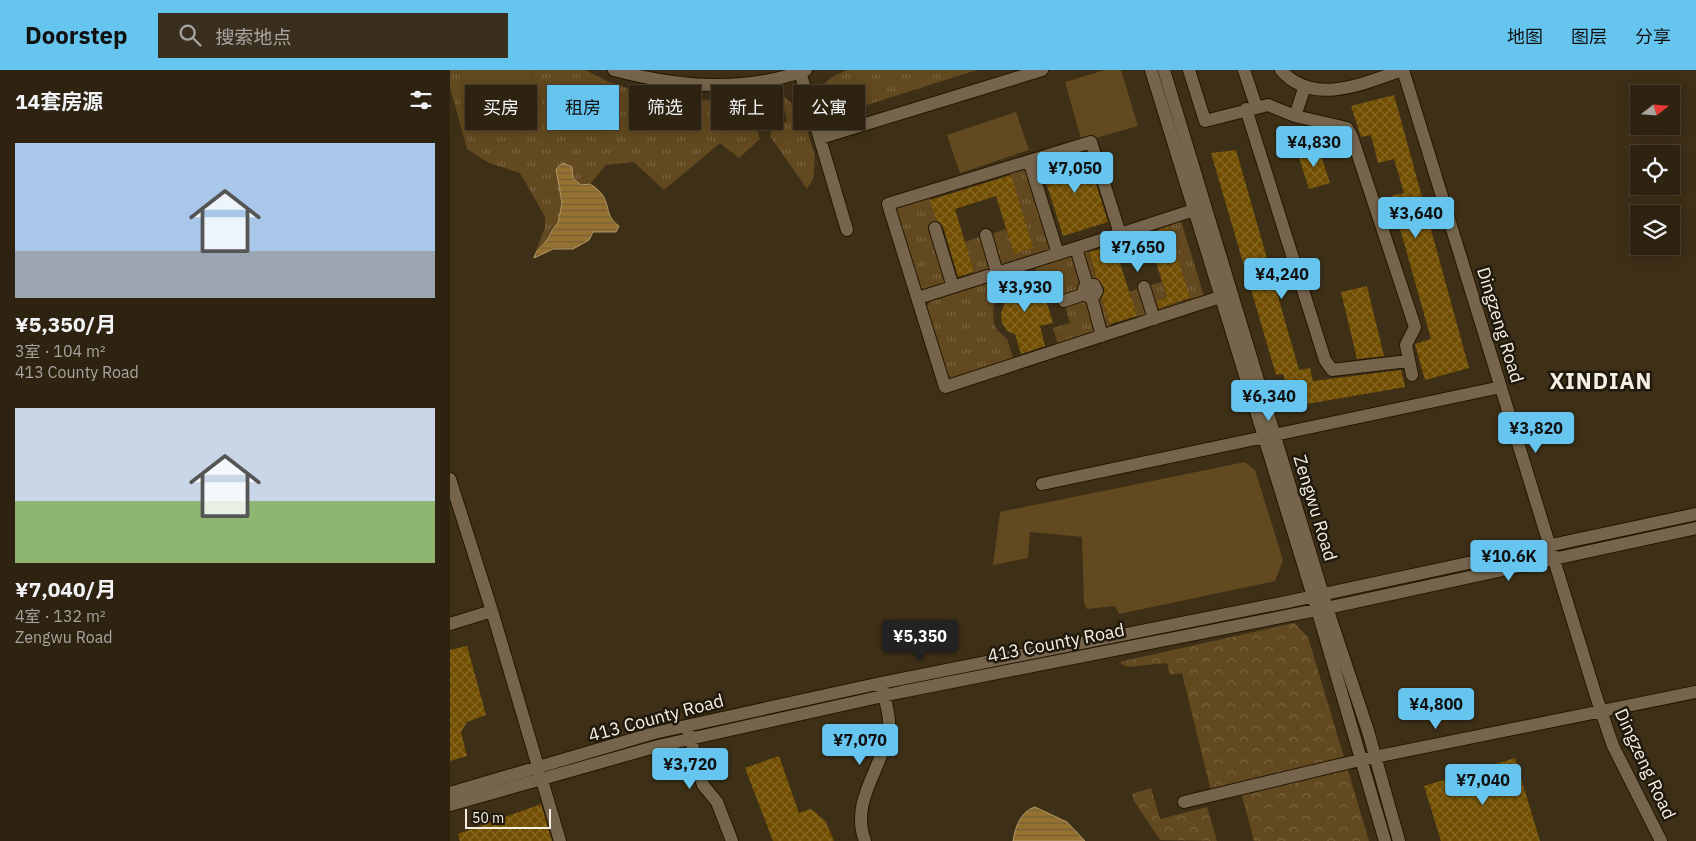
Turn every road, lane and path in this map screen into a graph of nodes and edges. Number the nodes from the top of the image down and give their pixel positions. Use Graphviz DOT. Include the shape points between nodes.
graph roads {
  1 [pos="614,70"];
  2 [pos="1042,70"];
  3 [pos="1151,70"];
  4 [pos="1164,70"];
  5 [pos="1189,70"];
  6 [pos="1244,70"];
  7 [pos="1281,70"];
  8 [pos="1403,70"];
  9 [pos="803,71"];
  10 [pos="1305,86"];
  11 [pos="1251,108"];
  12 [pos="1294,116"];
  13 [pos="820,138"];
  14 [pos="1029,161"];
  15 [pos="1194,210"];
  16 [pos="936,228"];
  17 [pos="846,230"];
  18 [pos="1120,234"];
  19 [pos="986,235"];
  20 [pos="1076,248"];
  21 [pos="1058,254"];
  22 [pos="997,273"];
  23 [pos="953,286"];
  24 [pos="1144,287"];
  25 [pos="1088,293"];
  26 [pos="1220,297"];
  27 [pos="918,298"];
  28 [pos="1064,301"];
  29 [pos="1154,319"];
  30 [pos="1102,336"];
  31 [pos="1408,362"];
  32 [pos="1412,375"];
  33 [pos="1500,387"];
  34 [pos="1269,436"];
  35 [pos="450,479"];
  36 [pos="1042,484"];
  37 [pos="1696,514"];
  38 [pos="1696,528"];
  39 [pos="1549,544"];
  40 [pos="1553,558"];
  41 [pos="1318,594"];
  42 [pos="1322,608"];
  43 [pos="492,611"];
  44 [pos="450,624"];
  45 [pos="882,689"];
  46 [pos="1696,692"];
  47 [pos="1600,709"];
  48 [pos="688,725"];
  49 [pos="690,739"];
  50 [pos="1375,757"];
  51 [pos="1360,760"];
  52 [pos="539,774"];
  53 [pos="450,793"];
  54 [pos="1184,802"];
  55 [pos="450,806"];
  56 [pos="560,841"];
  57 [pos="732,841"];
  58 [pos="865,841"];
  59 [pos="1385,841"];
  60 [pos="1399,841"];
  61 [pos="1661,841"];
  1 -- 9 [label="street" via="655,81 710,86 743,84"];
  2 -- 13 [label="street"];
  3 -- 15 [label="street, Zengwu Road"];
  4 -- 34 [label="street, Zengwu Road"];
  5 -- 11 [label="street" via="1205,121"];
  6 -- 11 [label="street"];
  7 -- 10 [label="street"];
  8 -- 10 [label="street" via="1333,90"];
  8 -- 33 [label="street, Dingzeng Road"];
  9 -- 13 [label="street"];
  10 -- 12 [label="street"];
  11 -- 12 [label="street" via="1268,105"];
  11 -- 31 [label="street" via="1325,360 1332,370"];
  12 -- 31 [label="street" via="1347,128 1352,138 1415,327 1406,345"];
  13 -- 17 [label="street"];
  14 -- 18 [label="street" via="1092,142"];
  14 -- 21 [label="street"];
  14 -- 27 [label="street" via="888,204"];
  15 -- 18 [label="street"];
  15 -- 26 [label="street, Zengwu Road"];
  16 -- 23 [label="street"];
  18 -- 20 [label="street"];
  19 -- 22 [label="street"];
  20 -- 21 [label="street"];
  20 -- 25 [label="street"];
  21 -- 22 [label="street"];
  22 -- 23 [label="street"];
  23 -- 27 [label="street"];
  24 -- 29 [label="street"];
  25 -- 28 [label="street"];
  25 -- 30 [label="street"];
  26 -- 29 [label="street"];
  26 -- 34 [label="street, Zengwu Road"];
  27 -- 30 [label="street" via="945,387"];
  29 -- 30 [label="street"];
  31 -- 32 [label="street"];
  33 -- 34 [label="street"];
  33 -- 39 [label="street, Dingzeng Road"];
  34 -- 36 [label="street"];
  34 -- 41 [label="street, Zengwu Road"];
  35 -- 43 [label="street"];
  37 -- 39 [label="street, 413 County Road"];
  38 -- 40 [label="street, 413 County Road"];
  39 -- 40 [label="street, Dingzeng Road"];
  39 -- 41 [label="street, 413 County Road"];
  40 -- 42 [label="street, 413 County Road"];
  40 -- 47 [label="street, Dingzeng Road"];
  41 -- 42 [label="street, Zengwu Road"];
  41 -- 45 [label="street, 413 County Road"];
  42 -- 45 [label="street, 413 County Road"];
  42 -- 50 [label="street, Zengwu Road"];
  42 -- 51 [label="street, Zengwu Road"];
  43 -- 44 [label="street"];
  43 -- 52 [label="street"];
  45 -- 48 [label="street, 413 County Road"];
  45 -- 49 [label="street, 413 County Road"];
  45 -- 58 [label="street" via="889,726 861,808 861,830"];
  46 -- 47 [label="street"];
  47 -- 50 [label="street"];
  47 -- 61 [label="street, Dingzeng Road" via="1613,746"];
  48 -- 49 [label="street"];
  48 -- 52 [label="street, 413 County Road" via="654,732"];
  49 -- 52 [label="street, 413 County Road"];
  49 -- 57 [label="street" via="703,785 717,802"];
  50 -- 51 [label="street"];
  50 -- 60 [label="street, Zengwu Road"];
  51 -- 54 [label="street"];
  51 -- 59 [label="street, Zengwu Road"];
  52 -- 53 [label="street"];
  52 -- 55 [label="street"];
  52 -- 56 [label="street"];
}
